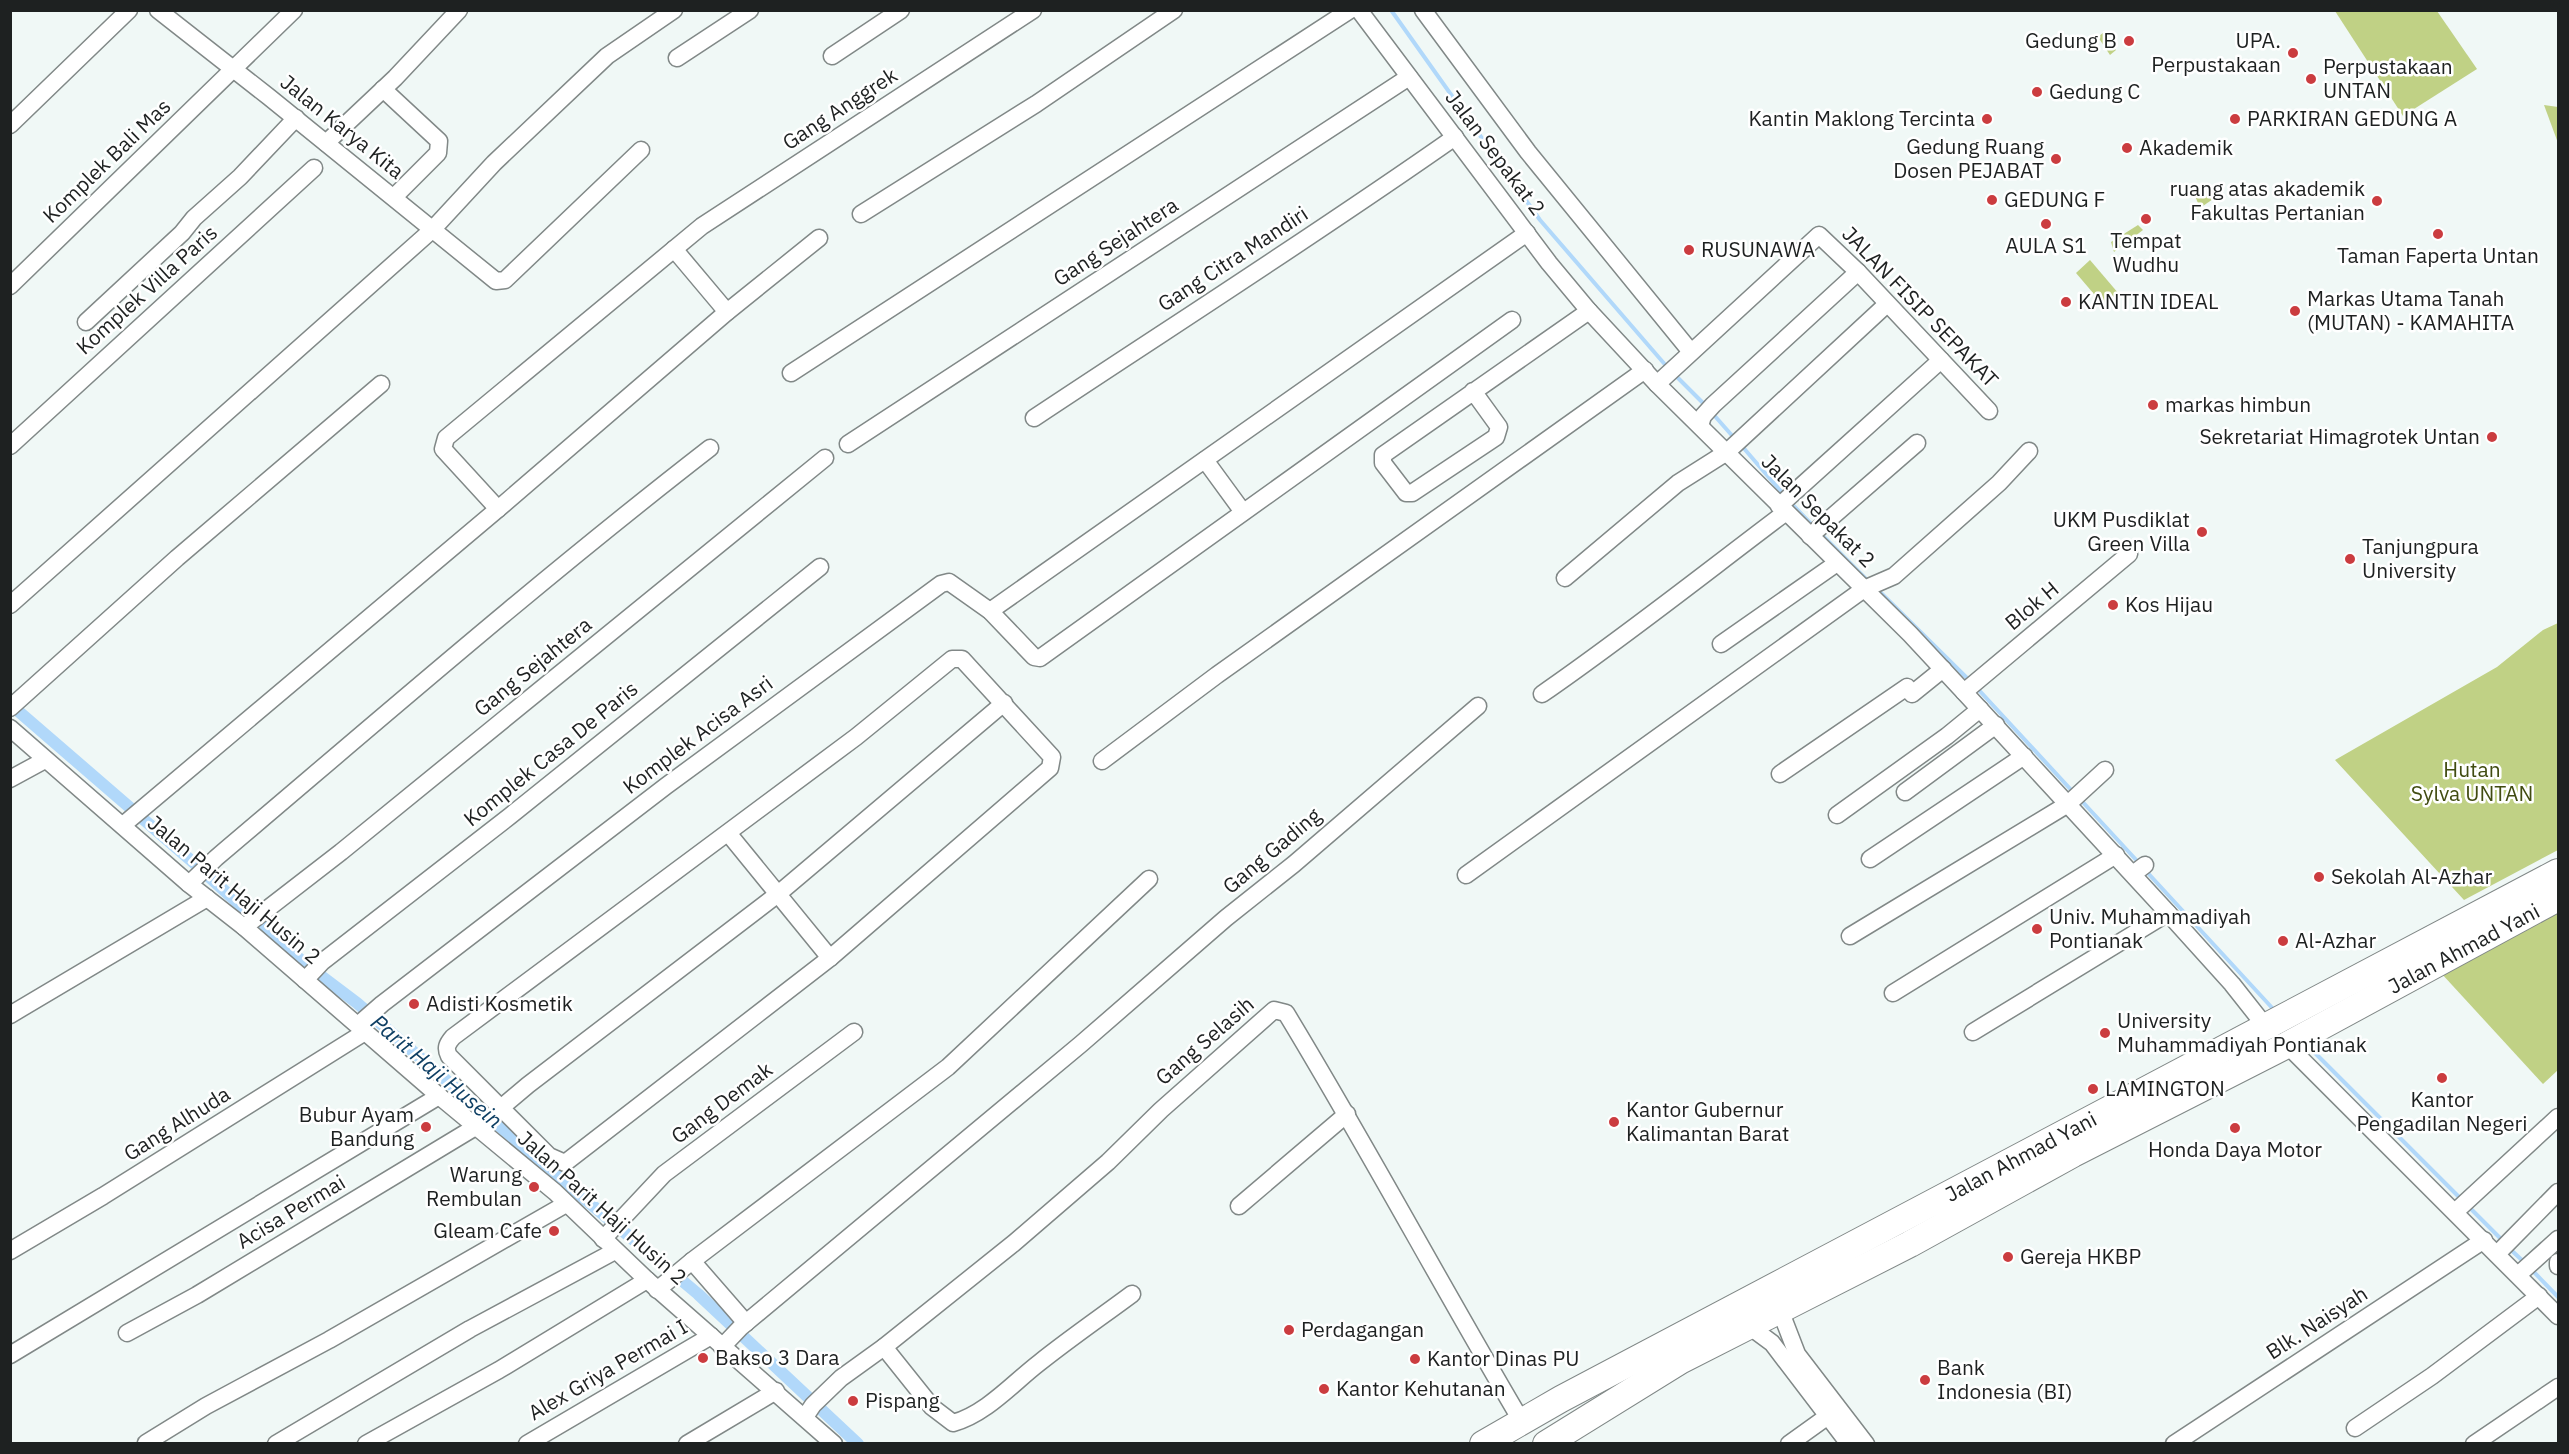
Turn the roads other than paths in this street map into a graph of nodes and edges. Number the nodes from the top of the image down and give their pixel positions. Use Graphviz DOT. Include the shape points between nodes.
graph roads {
  1 [pos="129,10"];
  2 [pos="294,10"];
  3 [pos="459,10"];
  4 [pos="674,10"];
  5 [pos="750,10"];
  6 [pos="901,10"];
  7 [pos="1033,10"];
  8 [pos="1174,10"];
  9 [pos="1350,10"];
  10 [pos="1359,10"];
  11 [pos="1424,10"];
  12 [pos="169,13"];
  13 [pos="832,56"];
  14 [pos="677,58"];
  15 [pos="234,69"];
  16 [pos="1409,78"];
  17 [pos="383,89"];
  18 [pos="296,118"];
  19 [pos="10,125"];
  20 [pos="1455,137"];
  21 [pos="326,143"];
  22 [pos="641,150"];
  23 [pos="314,168"];
  24 [pos="394,197"];
  25 [pos="861,214"];
  26 [pos="432,230"];
  27 [pos="1527,233"];
  28 [pos="819,238"];
  29 [pos="674,249"];
  30 [pos="1858,272"];
  31 [pos="10,286"];
  32 [pos="1887,304"];
  33 [pos="1589,311"];
  34 [pos="727,312"];
  35 [pos="1512,320"];
  36 [pos="86,322"];
  37 [pos="1691,352"];
  38 [pos="1941,360"];
  39 [pos="1645,370"];
  40 [pos="791,373"];
  41 [pos="1666,376"];
  42 [pos="381,384"];
  43 [pos="1473,391"];
  44 [pos="1989,411"];
  45 [pos="1706,416"];
  46 [pos="1034,418"];
  47 [pos="1917,443"];
  48 [pos="848,444"];
  49 [pos="10,446"];
  50 [pos="710,448"];
  51 [pos="1730,449"];
  52 [pos="2029,451"];
  53 [pos="825,458"];
  54 [pos="1205,460"];
  55 [pos="1786,502"];
  56 [pos="498,509"];
  57 [pos="1243,512"];
  58 [pos="1816,531"];
  59 [pos="2129,554"];
  60 [pos="1836,563"];
  61 [pos="820,567"];
  62 [pos="1565,578"];
  63 [pos="1875,585"];
  64 [pos="10,605"];
  65 [pos="990,611"];
  66 [pos="1721,644"];
  67 [pos="1943,669"];
  68 [pos="1971,686"];
  69 [pos="1542,694"];
  70 [pos="1004,703"];
  71 [pos="14,704"];
  72 [pos="1478,706"];
  73 [pos="1980,709"];
  74 [pos="1996,725"];
  75 [pos="10,728"];
  76 [pos="2024,756"];
  77 [pos="45,760"];
  78 [pos="1102,761"];
  79 [pos="2105,770"];
  80 [pos="1780,774"];
  81 [pos="10,779"];
  82 [pos="1905,792"];
  83 [pos="2080,800"];
  84 [pos="1837,815"];
  85 [pos="126,824"];
  86 [pos="728,833"];
  87 [pos="2116,855"];
  88 [pos="1870,858"];
  89 [pos="2559,872"];
  90 [pos="1466,875"];
  91 [pos="1149,879"];
  92 [pos="190,882"];
  93 [pos="778,894"];
  94 [pos="207,898"];
  95 [pos="2559,898"];
  96 [pos="2168,913"];
  97 [pos="246,925"];
  98 [pos="1850,936"];
  99 [pos="830,958"];
  100 [pos="307,978"];
  101 [pos="1893,993"];
  102 [pos="10,1015"];
  103 [pos="362,1026"];
  104 [pos="2286,1031"];
  105 [pos="854,1032"];
  106 [pos="1973,1032"];
  107 [pos="2190,1081"];
  108 [pos="439,1096"];
  109 [pos="498,1110"];
  110 [pos="1347,1114"];
  111 [pos="2559,1117"];
  112 [pos="480,1127"];
  113 [pos="2559,1192"];
  114 [pos="566,1204"];
  115 [pos="1239,1206"];
  116 [pos="2458,1209"];
  117 [pos="2559,1239"];
  118 [pos="2484,1240"];
  119 [pos="609,1241"];
  120 [pos="2505,1245"];
  121 [pos="10,1251"];
  122 [pos="692,1261"];
  123 [pos="2526,1268"];
  124 [pos="661,1281"];
  125 [pos="1132,1294"];
  126 [pos="2552,1303"];
  127 [pos="1780,1310"];
  128 [pos="1749,1326"];
  129 [pos="127,1333"];
  130 [pos="730,1334"];
  131 [pos="884,1347"];
  132 [pos="10,1355"];
  133 [pos="2559,1387"];
  134 [pos="776,1391"];
  135 [pos="1825,1404"];
  136 [pos="808,1413"];
  137 [pos="1522,1422"];
  138 [pos="2355,1428"];
  139 [pos="146,1443"];
  140 [pos="276,1443"];
  141 [pos="366,1443"];
  142 [pos="528,1443"];
  143 [pos="687,1443"];
  144 [pos="833,1443"];
  145 [pos="1484,1443"];
  146 [pos="1546,1443"];
  147 [pos="1789,1443"];
  148 [pos="1849,1443"];
  149 [pos="1866,1443"];
  150 [pos="2174,1443"];
  151 [pos="2474,1443"];
  1 -- 19 [label="street"];
  2 -- 15 [label="street, Komplek Bali Mas"];
  3 -- 17 [label="street"];
  4 -- 26 [label="street" via="607,56 494,163"];
  5 -- 14 [label="street"];
  6 -- 13 [label="street"];
  7 -- 29 [label="street, Gang Anggrek" via="702,226"];
  8 -- 25 [label="street" via="1036,104"];
  9 -- 40 [label="street"];
  10 -- 16 [label="street, Jalan Sepakat 2"];
  11 -- 37 [label="street" via="1528,152"];
  12 -- 15 [label="street, Jalan Karya Kita"];
  15 -- 18 [label="street, Jalan Karya Kita"];
  15 -- 31 [label="street, Komplek Bali Mas"];
  16 -- 20 [label="street, Jalan Sepakat 2"];
  16 -- 48 [label="street, Gang Sejahtera"];
  17 -- 21 [label="street"];
  17 -- 24 [label="street" via="439,141 440,147"];
  18 -- 21 [label="street, Jalan Karya Kita"];
  18 -- 36 [label="street" via="240,177"];
  20 -- 27 [label="street, Jalan Sepakat 2"];
  20 -- 46 [label="street, Gang Citra Mandiri"];
  21 -- 24 [label="street, Jalan Karya Kita"];
  22 -- 26 [label="street, Jalan Karya Kita" via="505,280 496,281"];
  23 -- 49 [label="street, Komplek Villa Paris"];
  24 -- 26 [label="street, Jalan Karya Kita"];
  26 -- 64 [label="street"];
  27 -- 33 [label="street, Jalan Sepakat 2"];
  27 -- 54 [label="street"];
  28 -- 34 [label="street"];
  29 -- 34 [label="street"];
  29 -- 56 [label="street, Gang Anggrek" via="446,438 442,449"];
  30 -- 32 [label="street, JALAN FISIP SEPAKAT"];
  30 -- 37 [label="street, JALAN FISIP SEPAKAT" via="1819,236"];
  30 -- 45 [label="street"];
  32 -- 38 [label="street, JALAN FISIP SEPAKAT"];
  32 -- 51 [label="street"];
  33 -- 39 [label="street, Jalan Sepakat 2"];
  33 -- 43 [label="street"];
  34 -- 56 [label="street"];
  35 -- 57 [label="street"];
  37 -- 41 [label="street"];
  38 -- 44 [label="street, JALAN FISIP SEPAKAT"];
  38 -- 55 [label="street"];
  39 -- 41 [label="street, Jalan Sepakat 2"];
  39 -- 78 [label="street"];
  41 -- 45 [label="street, Jalan Sepakat 2"];
  42 -- 71 [label="street"];
  43 -- 43 [label="street" via="1499,428 1496,437 1407,493 1383,463 1383,455"];
  45 -- 51 [label="street, Jalan Sepakat 2"];
  47 -- 58 [label="street"];
  50 -- 92 [label="street"];
  51 -- 55 [label="street, Jalan Sepakat 2"];
  51 -- 62 [label="street" via="1678,483"];
  52 -- 63 [label="street" via="1999,483 1894,576"];
  53 -- 97 [label="street, Gang Sejahtera"];
  54 -- 57 [label="street"];
  54 -- 65 [label="street"];
  55 -- 58 [label="street, Jalan Sepakat 2"];
  55 -- 69 [label="street" via="1607,649"];
  56 -- 85 [label="street"];
  57 -- 65 [label="street, Komplek Acisa Asri" via="1040,657 1034,657"];
  58 -- 60 [label="street, Jalan Sepakat 2"];
  59 -- 68 [label="street, Blok H"];
  60 -- 63 [label="street, Jalan Sepakat 2"];
  60 -- 66 [label="street"];
  61 -- 100 [label="street, Komplek Casa De Paris" via="322,962"];
  63 -- 67 [label="street, Jalan Sepakat 2"];
  63 -- 90 [label="street"];
  65 -- 103 [label="street, Komplek Acisa Asri" via="949,582 941,584 666,786 382,1004"];
  67 -- 68 [label="street, Jalan Sepakat 2"];
  67 -- 80 [label="street" via="1912,694 1907,687"];
  68 -- 73 [label="street, Jalan Sepakat 2"];
  70 -- 86 [label="street" via="962,659 952,659"];
  70 -- 93 [label="street, Acisa Permai"];
  70 -- 99 [label="street" via="1052,757 1050,768"];
  72 -- 130 [label="street, Gang Gading" via="1095,1032"];
  73 -- 74 [label="street, Jalan Sepakat 2"];
  73 -- 84 [label="street"];
  74 -- 76 [label="street, Jalan Sepakat 2"];
  74 -- 82 [label="street"];
  75 -- 77 [label="street, Jalan Parit Haji Husin 2"];
  76 -- 83 [label="street, Jalan Sepakat 2"];
  76 -- 88 [label="street"];
  77 -- 81 [label="street"];
  77 -- 85 [label="street, Jalan Parit Haji Husin 2"];
  79 -- 83 [label="street"];
  83 -- 87 [label="street, Jalan Sepakat 2"];
  83 -- 98 [label="street"];
  85 -- 92 [label="street, Jalan Parit Haji Husin 2"];
  86 -- 93 [label="street"];
  86 -- 109 [label="street" via="448,1043 449,1056"];
  87 -- 96 [label="street, Jalan Sepakat 2" via="2138,870"];
  87 -- 101 [label="street"];
  89 -- 104 [label="highway, Jalan Ahmad Yani"];
  91 -- 122 [label="street" via="948,1068"];
  92 -- 94 [label="street, Jalan Parit Haji Husin 2"];
  93 -- 99 [label="street"];
  93 -- 109 [label="street, Acisa Permai"];
  94 -- 97 [label="street, Jalan Parit Haji Husin 2"];
  94 -- 102 [label="street"];
  95 -- 104 [label="highway, Jalan Ahmad Yani"];
  96 -- 104 [label="street, Jalan Sepakat 2" via="2232,984"];
  96 -- 106 [label="street"];
  97 -- 100 [label="street, Jalan Parit Haji Husin 2"];
  99 -- 109 [label="street" via="565,1163 549,1156"];
  100 -- 103 [label="street, Jalan Parit Haji Husin 2"];
  103 -- 108 [label="street, Jalan Parit Haji Husin 2"];
  103 -- 121 [label="street, Gang Alhuda" via="113,1191"];
  104 -- 107 [label="highway, Jalan Ahmad Yani"];
  104 -- 116 [label="street, Jalan Sepakat 2"];
  105 -- 119 [label="street, Gang Demak" via="664,1174 624,1217"];
  107 -- 127 [label="highway, Jalan Ahmad Yani"];
  107 -- 137 [label="highway, Jalan Ahmad Yani"];
  108 -- 112 [label="street, Jalan Parit Haji Husin 2"];
  108 -- 132 [label="street"];
  109 -- 112 [label="street, Acisa Permai"];
  110 -- 115 [label="street"];
  110 -- 131 [label="street, Gang Selasih" via="1286,1013 1275,1010 1108,1162"];
  110 -- 137 [label="street, Gang Selasih"];
  111 -- 116 [label="street"];
  112 -- 114 [label="street, Jalan Parit Haji Husin 2"];
  112 -- 129 [label="street, Acisa Permai"];
  113 -- 120 [label="street"];
  114 -- 119 [label="street, Jalan Parit Haji Husin 2"];
  114 -- 139 [label="street"];
  116 -- 118 [label="street, Jalan Sepakat 2"];
  117 -- 123 [label="street"];
  118 -- 120 [label="street, Jalan Sepakat 2"];
  118 -- 150 [label="street, Blk. Naisyah"];
  119 -- 124 [label="street, Jalan Parit Haji Husin 2"];
  119 -- 140 [label="street, Gang Demak" via="470,1329"];
  120 -- 123 [label="street, Jalan Sepakat 2"];
  122 -- 124 [label="street"];
  122 -- 130 [label="street"];
  123 -- 126 [label="street, Jalan Sepakat 2"];
  124 -- 130 [label="street, Jalan Parit Haji Husin 2"];
  124 -- 141 [label="street"];
  125 -- 131 [label="street" via="981,1409 953,1423 932,1407"];
  126 -- 138 [label="street"];
  127 -- 128 [label="highway, Jalan Ahmad Yani"];
  127 -- 135 [label="street" via="1797,1354"];
  128 -- 135 [label="street" via="1772,1343"];
  128 -- 146 [label="highway, Jalan Ahmad Yani" via="1680,1362"];
  130 -- 134 [label="street, Jalan Parit Haji Husin 2"];
  130 -- 142 [label="street, Alex Griya Permai I"];
  131 -- 136 [label="street, Gang Selasih" via="841,1378"];
  133 -- 151 [label="street"];
  134 -- 136 [label="street, Jalan Parit Haji Husin 2"];
  134 -- 143 [label="street"];
  135 -- 147 [label="street"];
  135 -- 148 [label="street"];
  135 -- 149 [label="street"];
  136 -- 144 [label="street, Jalan Parit Haji Husin 2"];
  137 -- 145 [label="highway, Jalan Ahmad Yani"];
}
